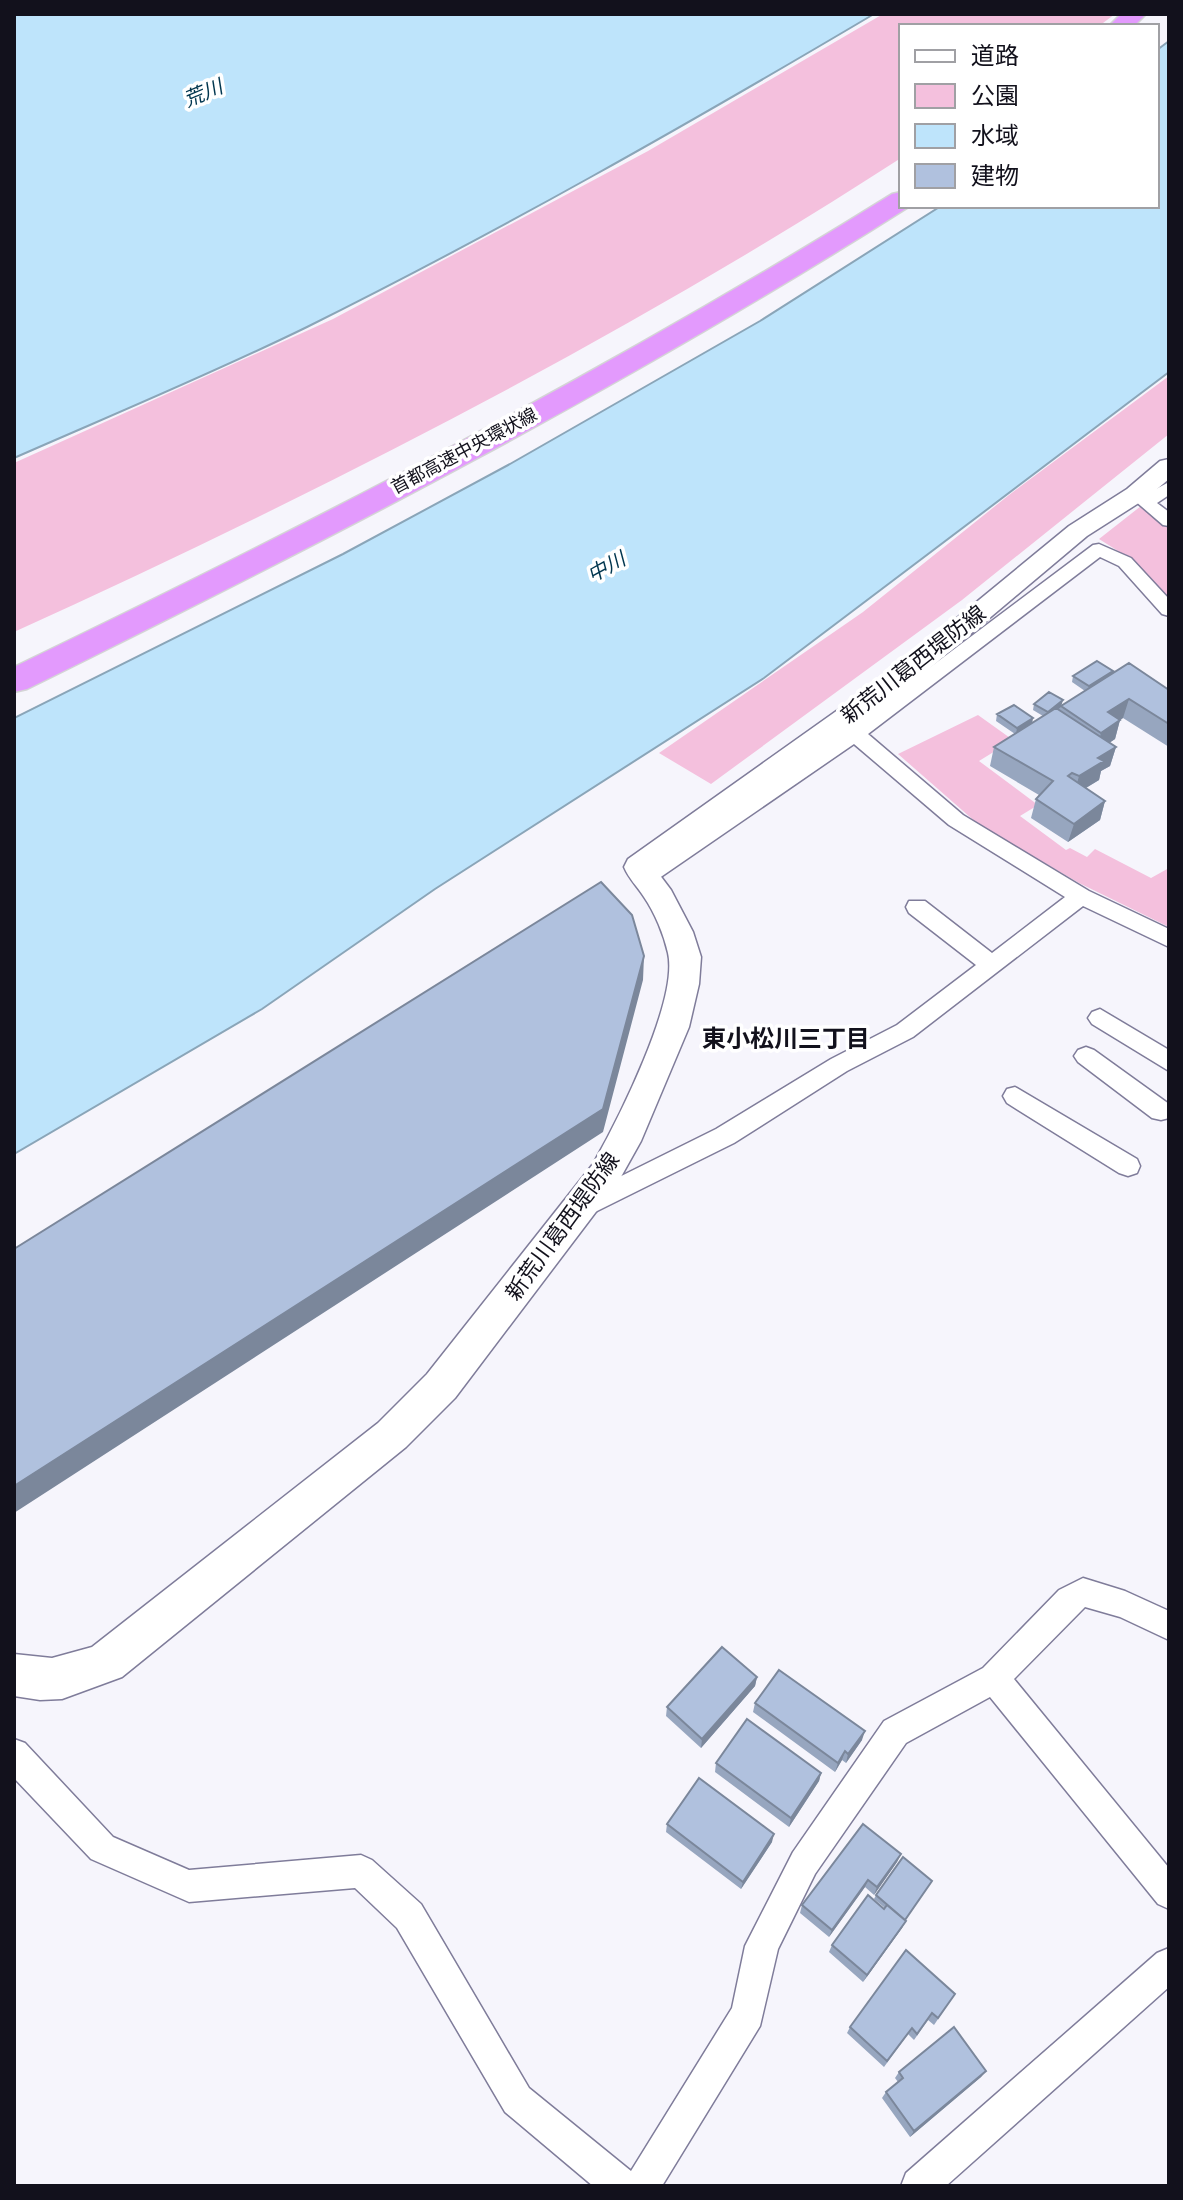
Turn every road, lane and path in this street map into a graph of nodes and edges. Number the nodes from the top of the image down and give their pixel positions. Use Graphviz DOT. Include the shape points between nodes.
graph roads {
  1 [pos="899,180"];
  2 [pos="899,201"];
  3 [pos="1169,466"];
  4 [pos="1169,487"];
  5 [pos="1142,497"];
  6 [pos="1169,521"];
  7 [pos="1169,610"];
  8 [pos="14,656"];
  9 [pos="936,661"];
  10 [pos="14,681"];
  11 [pos="855,734"];
  12 [pos="644,878"];
  13 [pos="1081,896"];
  14 [pos="917,907"];
  15 [pos="1169,939"];
  16 [pos="992,965"];
  17 [pos="1100,1018"];
  18 [pos="1086,1056"];
  19 [pos="1169,1062"];
  20 [pos="1015,1096"];
  21 [pos="1161,1111"];
  22 [pos="1128,1166"];
  23 [pos="580,1208"];
  24 [pos="1169,1626"];
  25 [pos="14,1675"];
  26 [pos="994,1678"];
  27 [pos="14,1754"];
  28 [pos="1169,1893"];
  29 [pos="1169,1965"];
  30 [pos="621,2186"];
  31 [pos="642,2186"];
  32 [pos="919,2186"];
  1 -- 8 [label="highway, 首都高速中央環状線" via="728,285 497,413"];
  2 -- 10 [label="highway, 首都高速中央環状線" via="749,294 532,415 267,556"];
  3 -- 5 [label="main road, 新荒川葛西堤防線"];
  4 -- 5 [label="street"];
  5 -- 6 [label="street"];
  5 -- 9 [label="main road, 新荒川葛西堤防線" via="1078,531"];
  7 -- 9 [label="street" via="1125,562 1099,549"];
  9 -- 11 [label="street"];
  9 -- 12 [label="main road, 新荒川葛西堤防線" via="639,867"];
  11 -- 12 [label="street"];
  11 -- 13 [label="street" via="956,820"];
  12 -- 23 [label="main road, 新荒川葛西堤防線" via="677,932 685,957 683,984 673,1027 624,1141"];
  13 -- 15 [label="street"];
  13 -- 16 [label="street"];
  14 -- 16 [label="street"];
  16 -- 23 [label="street" via="905,1031 725,1136"];
  17 -- 19 [label="street"];
  18 -- 21 [label="street"];
  20 -- 22 [label="street"];
  23 -- 25 [label="main road, 新荒川葛西堤防線" via="441,1386 392,1435 107,1662 66,1679"];
  24 -- 26 [label="street" via="1083,1592"];
  26 -- 28 [label="street"];
  26 -- 31 [label="street" via="895,1732 885,1745 804,1863 762,1946 748,2014"];
  27 -- 30 [label="street" via="102,1848 189,1886 361,1871 409,1916 517,2100"];
  29 -- 32 [label="street"];
}
